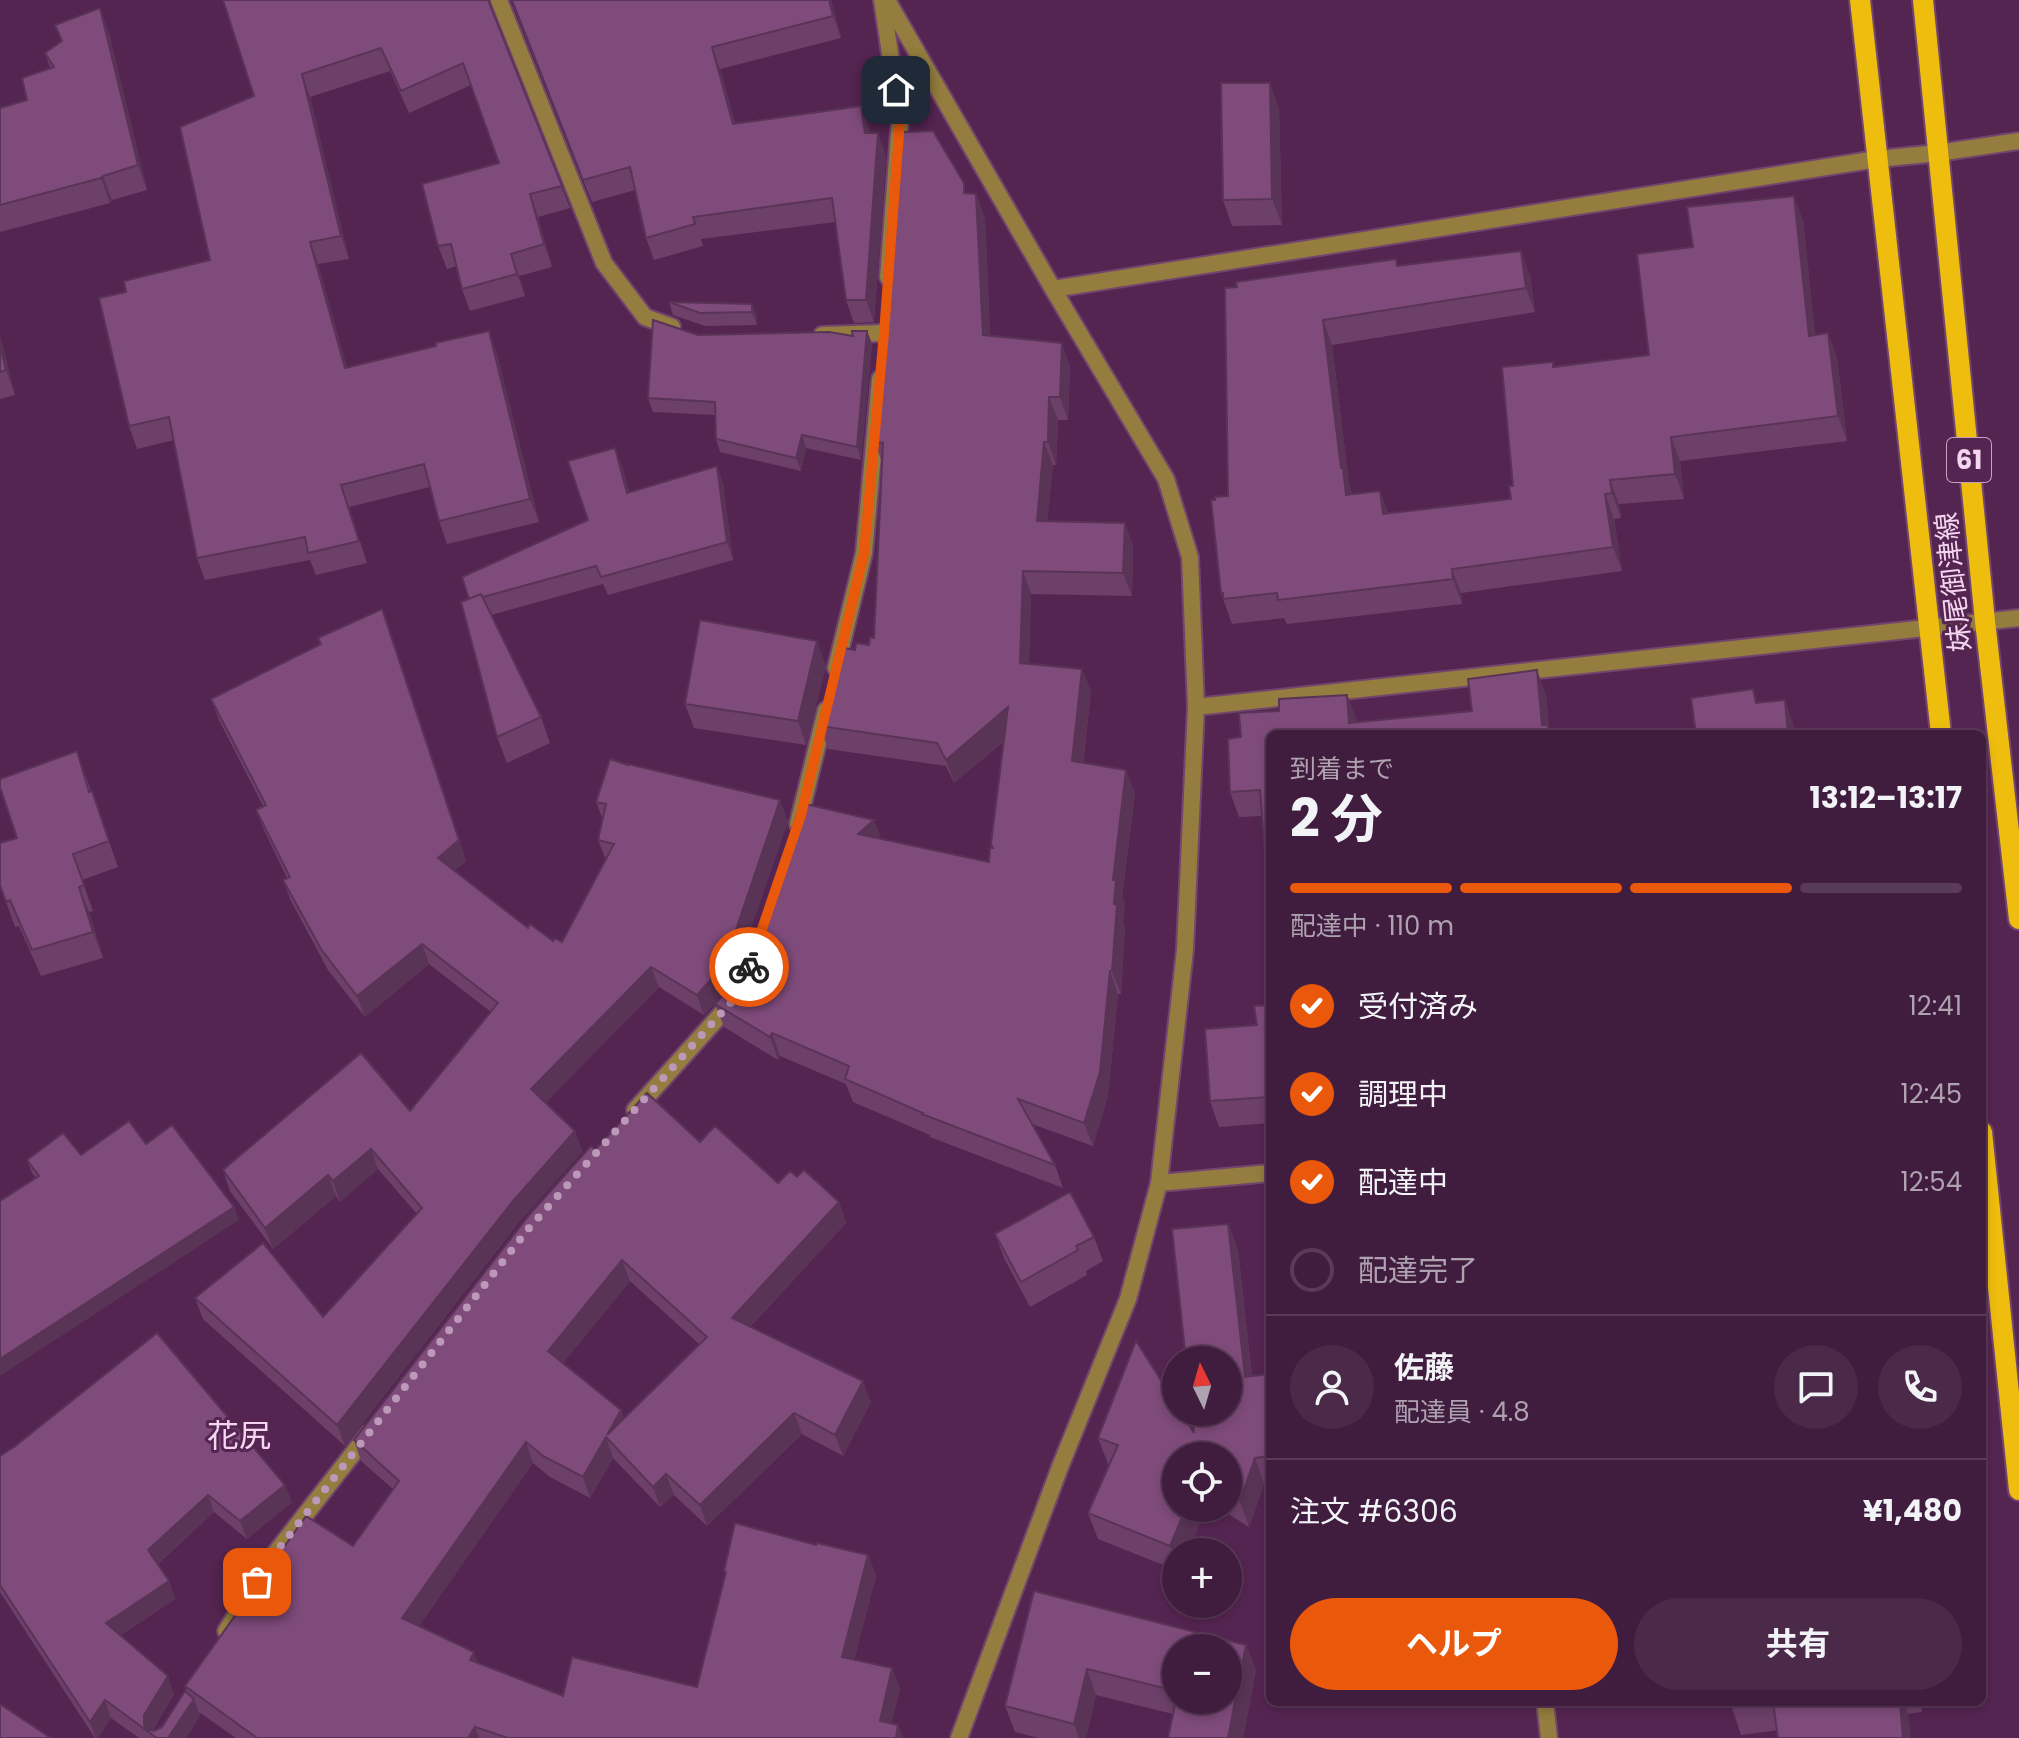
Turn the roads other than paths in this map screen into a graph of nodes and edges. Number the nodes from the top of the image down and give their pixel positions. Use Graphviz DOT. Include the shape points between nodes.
graph roads {
  1 [pos="499,0"];
  2 [pos="885,0"];
  3 [pos="1860,0"];
  4 [pos="1923,0"];
  5 [pos="2019,141"];
  6 [pos="1938,153"];
  7 [pos="1877,159"];
  8 [pos="888,288"];
  9 [pos="1053,289"];
  10 [pos="688,332"];
  11 [pos="809,335"];
  12 [pos="2019,618"];
  13 [pos="1985,621"];
  14 [pos="1930,626"];
  15 [pos="1196,707"];
  16 [pos="1941,730"];
  17 [pos="791,844"];
  18 [pos="2019,919"];
  19 [pos="741,991"];
  20 [pos="624,1121"];
  21 [pos="1986,1171"];
  22 [pos="1266,1173"];
  23 [pos="1159,1183"];
  24 [pos="381,1417"];
  25 [pos="2019,1490"];
  26 [pos="216,1647"];
  27 [pos="1545,1706"];
  28 [pos="959,1738"];
  29 [pos="1549,1738"];
  1 -- 10 [label="street" via="604,263 645,317"];
  2 -- 8 [label="street" via="900,120"];
  2 -- 9 [label="street"];
  3 -- 7 [label="main road, 妹尾御津線 / 61"];
  4 -- 6 [label="main road, 妹尾御津線 / 61"];
  5 -- 6 [label="street"];
  6 -- 7 [label="street"];
  6 -- 13 [label="main road, 妹尾御津線 / 61"];
  7 -- 9 [label="street"];
  7 -- 14 [label="main road, 妹尾御津線 / 61"];
  9 -- 15 [label="street" via="1166,479 1190,557"];
  11 -- 17 [label="street" via="883,341 864,553"];
  12 -- 13 [label="street"];
  13 -- 14 [label="street"];
  13 -- 18 [label="main road, 妹尾御津線 / 61"];
  14 -- 15 [label="street"];
  14 -- 16 [label="main road, 妹尾御津線 / 61"];
  15 -- 23 [label="street" via="1185,950"];
  19 -- 20 [label="street"];
  21 -- 25 [label="main road"];
  22 -- 23 [label="street"];
  23 -- 28 [label="street" via="1128,1299"];
  24 -- 26 [label="street" via="273,1556"];
  27 -- 29 [label="street"];
}
